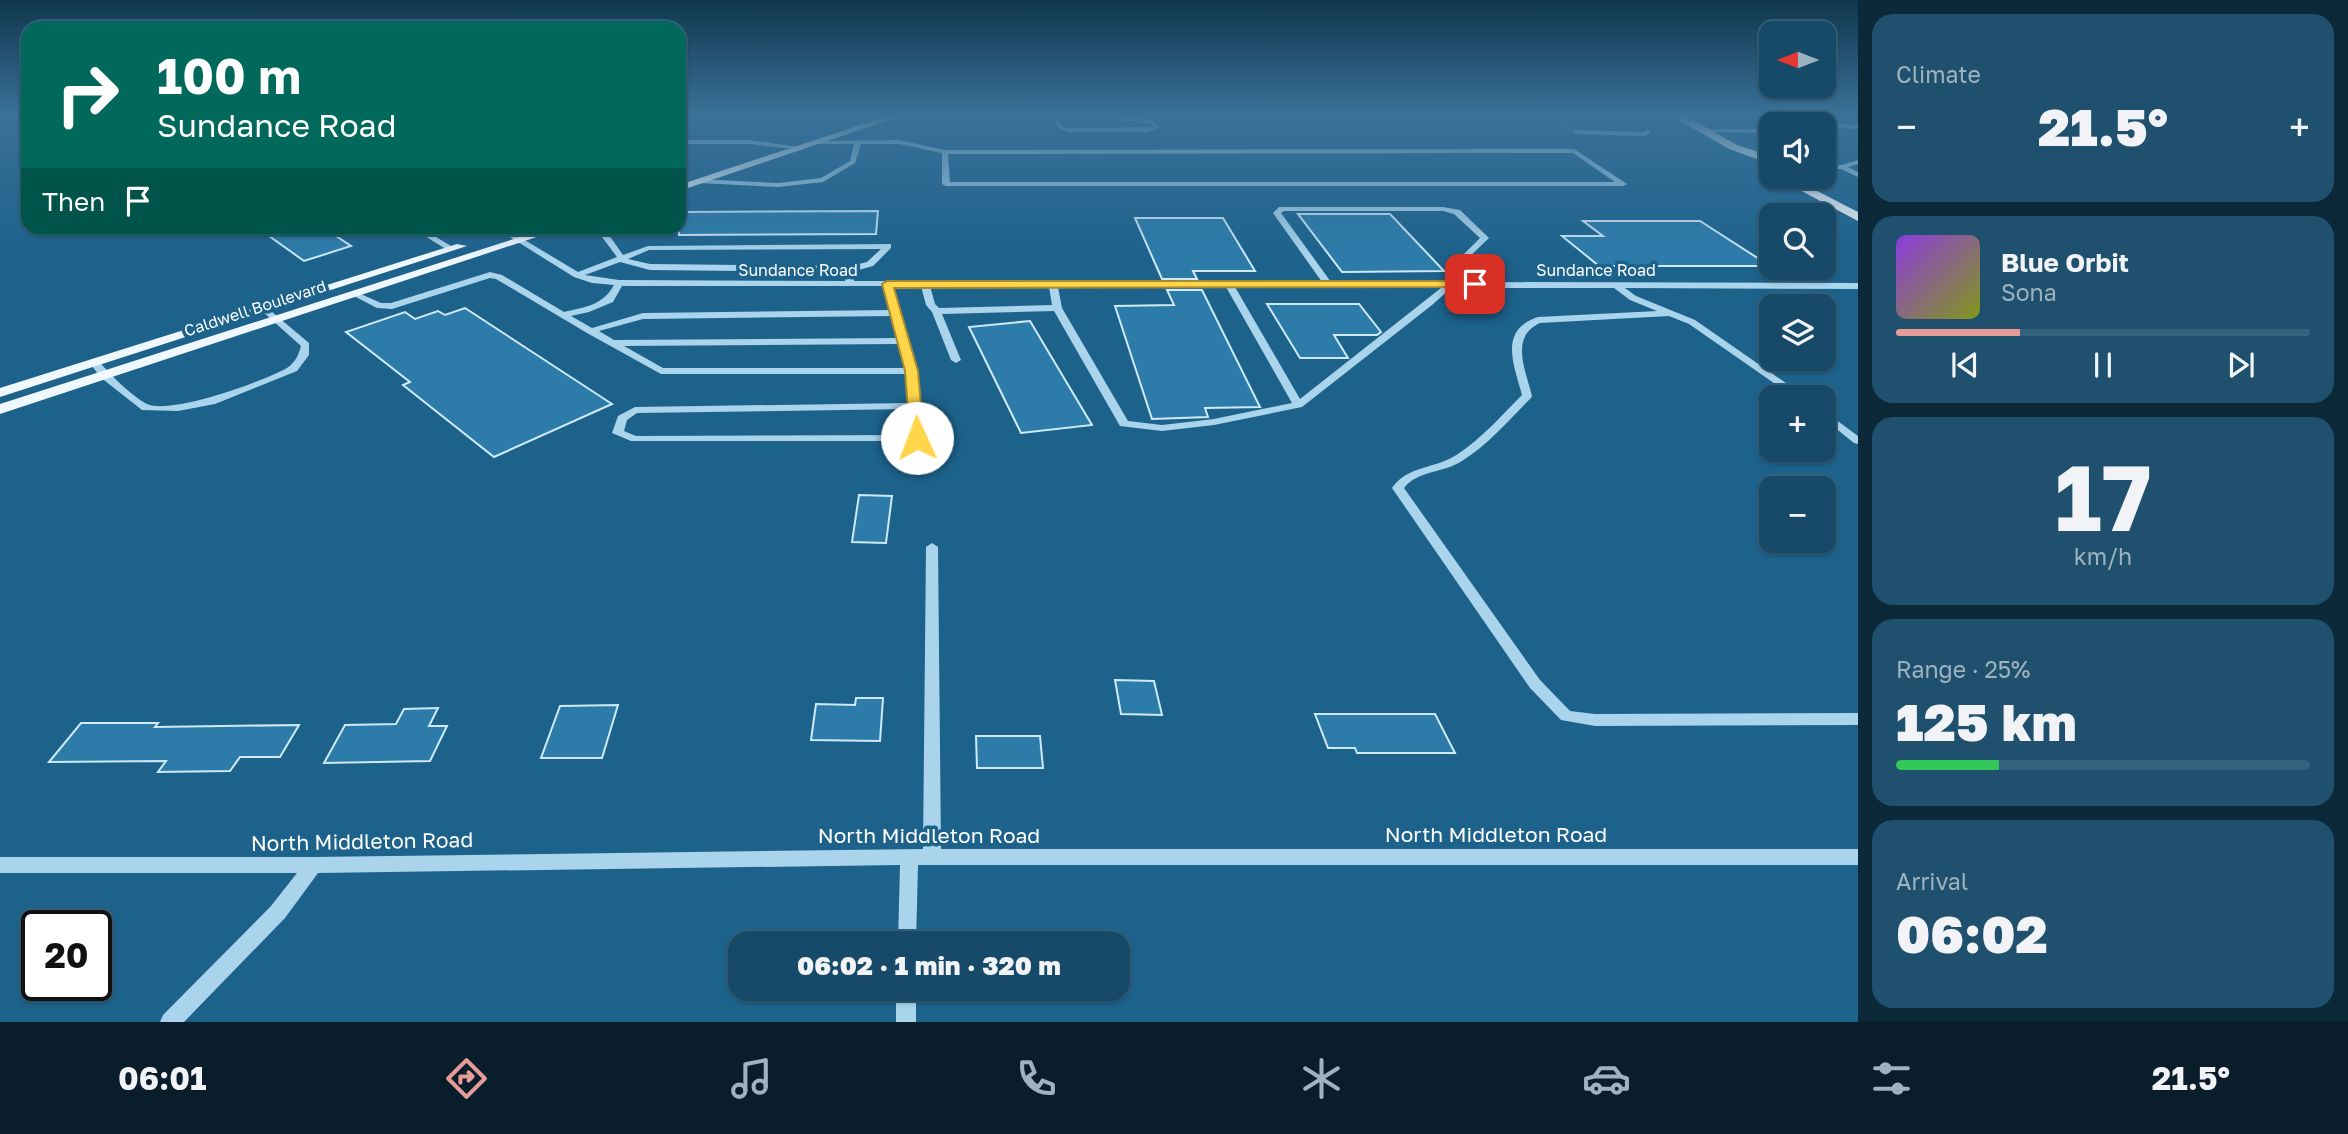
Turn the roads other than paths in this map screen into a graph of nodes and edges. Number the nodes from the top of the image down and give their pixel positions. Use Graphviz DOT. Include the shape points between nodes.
graph roads {
  1 [pos="728,163"];
  2 [pos="756,163"];
  3 [pos="852,163"];
  4 [pos="945,163"];
  5 [pos="1591,163"];
  6 [pos="1856,163"];
  7 [pos="1836,167"];
  8 [pos="1842,167"];
  9 [pos="1858,175"];
  10 [pos="686,176"];
  11 [pos="699,181"];
  12 [pos="686,186"];
  13 [pos="1805,189"];
  14 [pos="1826,189"];
  15 [pos="1858,206"];
  16 [pos="1858,217"];
  17 [pos="428,235"];
  18 [pos="509,235"];
  19 [pos="512,235"];
  20 [pos="520,235"];
  21 [pos="607,237"];
  22 [pos="452,249"];
  23 [pos="623,260"];
  24 [pos="851,268"];
  25 [pos="577,275"];
  26 [pos="619,283"];
  27 [pos="849,284"];
  28 [pos="887,284"];
  29 [pos="926,284"];
  30 [pos="1053,284"];
  31 [pos="1229,284"];
  32 [pos="1328,284"];
  33 [pos="1450,284"];
  34 [pos="1475,284"];
  35 [pos="1615,285"];
  36 [pos="1858,286"];
  37 [pos="354,294"];
  38 [pos="1057,308"];
  39 [pos="265,309"];
  40 [pos="936,311"];
  41 [pos="895,313"];
  42 [pos="1670,313"];
  43 [pos="563,315"];
  44 [pos="278,319"];
  45 [pos="590,331"];
  46 [pos="903,341"];
  47 [pos="611,343"];
  48 [pos="956,360"];
  49 [pos="100,369"];
  50 [pos="912,371"];
  51 [pos="1785,385"];
  52 [pos="10,395"];
  53 [pos="1298,405"];
  54 [pos="916,406"];
  55 [pos="0,409"];
  56 [pos="1836,424"];
  57 [pos="1858,441"];
  58 [pos="932,547"];
  59 [pos="1858,719"];
  60 [pos="909,857"];
  61 [pos="932,857"];
  62 [pos="1858,857"];
  63 [pos="0,864"];
  64 [pos="313,864"];
  65 [pos="907,931"];
  66 [pos="906,1001"];
  67 [pos="170,1022"];
  68 [pos="906,1022"];
  1 -- 10 [label="main road"];
  2 -- 11 [label="main road"];
  3 -- 11 [label="street" via="823,180 778,185"];
  4 -- 5 [label="street" via="946,184 1623,184"];
  6 -- 8 [label="street"];
  7 -- 8 [label="street"];
  8 -- 9 [label="street"];
  11 -- 12 [label="main road"];
  13 -- 16 [label="highway"];
  14 -- 15 [label="highway"];
  17 -- 22 [label="street"];
  18 -- 22 [label="main road"];
  19 -- 37 [label="main road, Caldwell Boulevard"];
  20 -- 25 [label="street, Sundance Road"];
  21 -- 23 [label="street"];
  22 -- 39 [label="main road"];
  23 -- 24 [label="street" via="650,267"];
  23 -- 24 [label="street" via="648,248 888,246 870,264"];
  23 -- 25 [label="street"];
  24 -- 27 [label="street"];
  25 -- 26 [label="street, Sundance Road"];
  26 -- 27 [label="street, Sundance Road"];
  26 -- 43 [label="street" via="610,300"];
  27 -- 28 [label="street, Sundance Road"];
  28 -- 29 [label="street, Sundance Road"];
  28 -- 41 [label="street"];
  29 -- 30 [label="street, Sundance Road"];
  29 -- 40 [label="street"];
  30 -- 31 [label="street, Sundance Road"];
  30 -- 38 [label="street"];
  31 -- 32 [label="street, Sundance Road"];
  31 -- 53 [label="street"];
  32 -- 33 [label="street, Sundance Road"];
  32 -- 34 [label="street" via="1277,213 1282,209 1457,212 1485,238 1460,262"];
  33 -- 34 [label="street, Sundance Road"];
  33 -- 53 [label="street"];
  34 -- 35 [label="street, Sundance Road"];
  35 -- 36 [label="street, Sundance Road"];
  35 -- 42 [label="lane"];
  37 -- 43 [label="street" via="380,306 392,306 490,275"];
  37 -- 44 [label="main road, Caldwell Boulevard"];
  38 -- 40 [label="street"];
  38 -- 53 [label="street" via="1124,424 1162,428"];
  39 -- 44 [label="street"];
  39 -- 49 [label="main road"];
  40 -- 48 [label="lane"];
  41 -- 45 [label="street" via="643,316"];
  41 -- 46 [label="street"];
  42 -- 51 [label="street"];
  42 -- 59 [label="street" via="1525,324 1517,333 1516,344 1527,396 1493,431 1450,464 1424,469 1403,480 1398,488 1535,684 1566,716 1595,720"];
  43 -- 45 [label="street"];
  44 -- 49 [label="main road, Caldwell Boulevard"];
  44 -- 49 [label="street" via="306,345 293,369 211,402 146,408"];
  45 -- 47 [label="street"];
  46 -- 47 [label="street"];
  46 -- 50 [label="street"];
  47 -- 50 [label="street" via="661,371"];
  49 -- 52 [label="main road, Caldwell Boulevard"];
  50 -- 54 [label="street"];
  52 -- 55 [label="main road, Caldwell Boulevard"];
  54 -- 54 [label="street" via="650,408 622,418 618,433 635,439 917,438"];
  56 -- 57 [label="street"];
  58 -- 61 [label="street"];
  60 -- 61 [label="street, North Middleton Road"];
  60 -- 64 [label="street, North Middleton Road"];
  60 -- 65 [label="street"];
  61 -- 62 [label="street, North Middleton Road"];
  63 -- 64 [label="street, North Middleton Road"];
  64 -- 67 [label="street" via="278,912"];
  66 -- 68 [label="street"];
}
